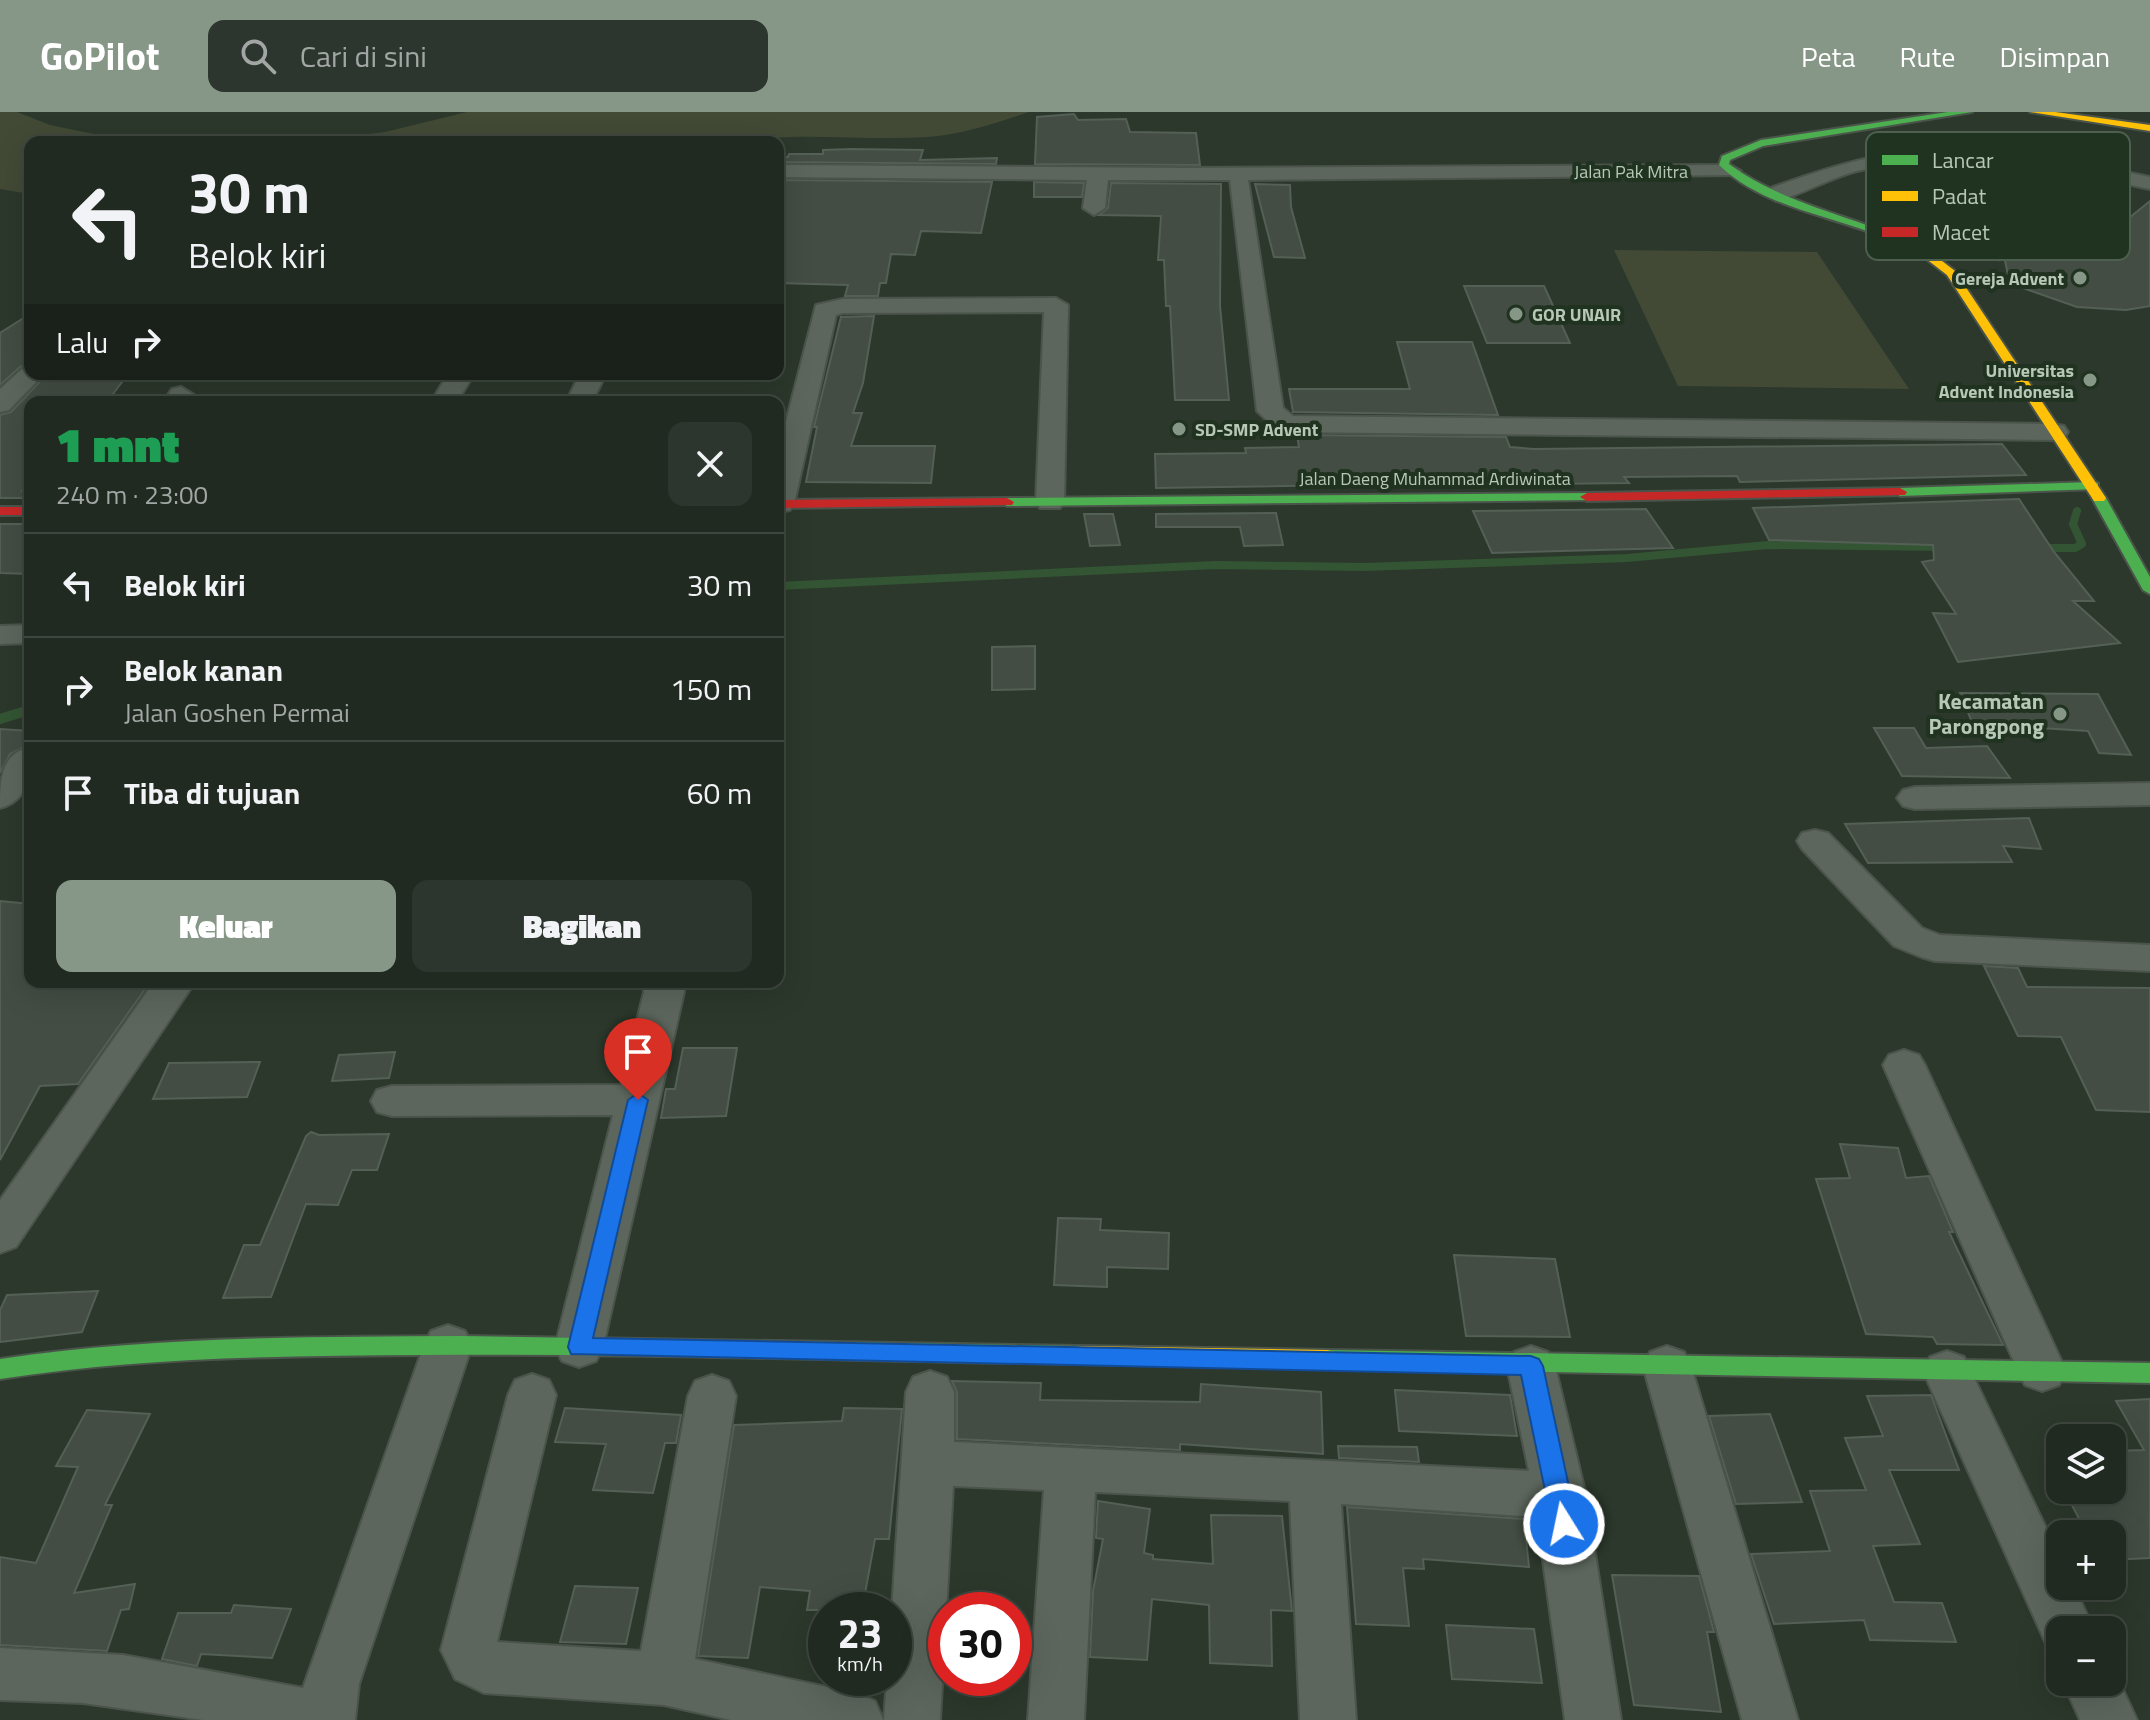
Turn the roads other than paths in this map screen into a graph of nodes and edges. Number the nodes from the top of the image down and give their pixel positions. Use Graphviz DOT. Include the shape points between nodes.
graph roads {
  1 [pos="1967,112"];
  2 [pos="2035,112"];
  3 [pos="2150,128"];
  4 [pos="1866,164"];
  5 [pos="1730,171"];
  6 [pos="784,172"];
  7 [pos="1098,174"];
  8 [pos="2130,179"];
  9 [pos="1239,182"];
  10 [pos="2150,183"];
  11 [pos="1776,194"];
  12 [pos="1094,208"];
  13 [pos="1866,224"];
  14 [pos="1937,260"];
  15 [pos="25,380"];
  16 [pos="0,404"];
  17 [pos="24,404"];
  18 [pos="2054,432"];
  19 [pos="784,483"];
  20 [pos="2093,486"];
  21 [pos="1050,502"];
  22 [pos="784,504"];
  23 [pos="0,511"];
  24 [pos="24,511"];
  25 [pos="2150,590"];
  26 [pos="24,634"];
  27 [pos="0,635"];
  28 [pos="24,765"];
  29 [pos="2150,794"];
  30 [pos="0,797"];
  31 [pos="1915,798"];
  32 [pos="1815,841"];
  33 [pos="2150,958"];
  34 [pos="171,988"];
  35 [pos="664,988"];
  36 [pos="1904,1065"];
  37 [pos="638,1100"];
  38 [pos="392,1101"];
  39 [pos="0,1235"];
  40 [pos="448,1345"];
  41 [pos="579,1347"];
  42 [pos="1531,1366"];
  43 [pos="1667,1366"];
  44 [pos="0,1369"];
  45 [pos="1947,1371"];
  46 [pos="2042,1371"];
  47 [pos="2150,1373"];
  48 [pos="930,1392"];
  49 [pos="532,1395"];
  50 [pos="712,1396"];
  51 [pos="929,1463"];
  52 [pos="1071,1469"];
  53 [pos="1314,1480"];
  54 [pos="1560,1496"];
  55 [pos="2061,1616"];
  56 [pos="0,1674"];
  57 [pos="664,1679"];
  58 [pos="2098,1696"];
  59 [pos="325,1720"];
  60 [pos="855,1720"];
  61 [pos="912,1720"];
  62 [pos="1056,1720"];
  63 [pos="1328,1720"];
  64 [pos="1593,1720"];
  65 [pos="1770,1720"];
  66 [pos="2109,1720"];
  1 -- 5 [label="main road" via="1745,147 1725,158"];
  2 -- 3 [label="main road"];
  4 -- 11 [label="street"];
  5 -- 7 [label="street, Jalan Pak Mitra"];
  5 -- 11 [label="main road"];
  6 -- 7 [label="street, Jalan Pak Mitra" via="881,183"];
  7 -- 12 [label="street"];
  8 -- 10 [label="street"];
  9 -- 18 [label="street" via="1270,411 1287,424"];
  11 -- 13 [label="main road"];
  14 -- 18 [label="main road" via="1951,273"];
  15 -- 16 [label="street"];
  16 -- 17 [label="street"];
  18 -- 20 [label="main road"];
  19 -- 21 [label="street" via="825,310 1056,305"];
  20 -- 21 [label="main road, Jalan Daeng Muhammad Ardiwinata" via="1792,495"];
  20 -- 25 [label="main road"];
  21 -- 22 [label="main road, Jalan Daeng Muhammad Ardiwinata"];
  23 -- 24 [label="main road"];
  26 -- 27 [label="street"];
  28 -- 30 [label="street"];
  29 -- 31 [label="street"];
  32 -- 33 [label="street" via="1908,937 1935,948"];
  34 -- 39 [label="street"];
  35 -- 37 [label="street"];
  36 -- 46 [label="street"];
  37 -- 38 [label="street"];
  37 -- 41 [label="street"];
  40 -- 41 [label="main road"];
  40 -- 44 [label="main road" via="163,1349"];
  40 -- 59 [label="street" via="331,1684"];
  41 -- 42 [label="main road"];
  42 -- 43 [label="main road"];
  42 -- 54 [label="street"];
  43 -- 45 [label="main road"];
  43 -- 65 [label="street"];
  45 -- 46 [label="main road"];
  45 -- 55 [label="street"];
  46 -- 47 [label="main road"];
  48 -- 51 [label="street"];
  49 -- 57 [label="street" via="468,1650 484,1667"];
  50 -- 57 [label="street"];
  51 -- 52 [label="street"];
  51 -- 61 [label="street"];
  52 -- 53 [label="street"];
  52 -- 62 [label="street"];
  53 -- 54 [label="street"];
  53 -- 63 [label="street"];
  54 -- 64 [label="street"];
  56 -- 59 [label="street" via="61,1673 208,1691"];
  57 -- 60 [label="street"];
  58 -- 66 [label="street"];
}
